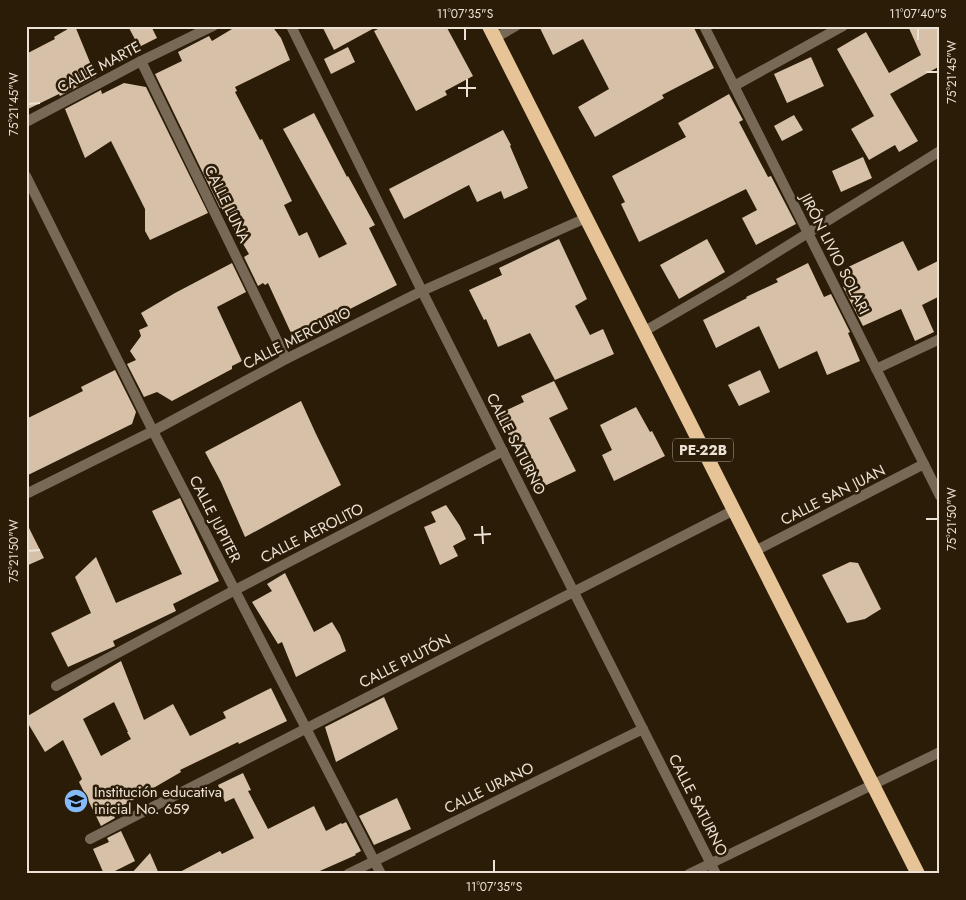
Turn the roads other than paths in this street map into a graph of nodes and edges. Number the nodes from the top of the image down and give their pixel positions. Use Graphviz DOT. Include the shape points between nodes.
graph roads {
  1 [pos="213,26"];
  2 [pos="291,26"];
  3 [pos="516,26"];
  4 [pos="704,26"];
  5 [pos="843,26"];
  6 [pos="492,32"];
  7 [pos="141,61"];
  8 [pos="734,86"];
  9 [pos="26,122"];
  10 [pos="940,151"];
  11 [pos="26,176"];
  12 [pos="586,218"];
  13 [pos="808,233"];
  14 [pos="422,291"];
  15 [pos="643,332"];
  16 [pos="940,339"];
  17 [pos="286,359"];
  18 [pos="876,369"];
  19 [pos="153,431"];
  20 [pos="503,451"];
  21 [pos="924,464"];
  22 [pos="26,494"];
  23 [pos="940,496"];
  24 [pos="734,510"];
  25 [pos="755,551"];
  26 [pos="235,590"];
  27 [pos="574,592"];
  28 [pos="56,686"];
  29 [pos="306,729"];
  30 [pos="643,729"];
  31 [pos="940,752"];
  32 [pos="873,785"];
  33 [pos="90,839"];
  34 [pos="375,860"];
  35 [pos="710,863"];
  36 [pos="348,874"];
  37 [pos="382,874"];
  38 [pos="689,874"];
  39 [pos="716,874"];
  40 [pos="918,874"];
  1 -- 7 [label="street, CALLE MARTE"];
  2 -- 14 [label="street, CALLE SATURNO"];
  3 -- 6 [label="street"];
  4 -- 8 [label="street, JIRÓN LIVIO SOLARI"];
  5 -- 8 [label="street"];
  6 -- 12 [label="highway, PE-22B"];
  7 -- 9 [label="street, CALLE MARTE"];
  7 -- 17 [label="street, CALLE LUNA"];
  8 -- 13 [label="street, JIRÓN LIVIO SOLARI"];
  10 -- 13 [label="street"];
  11 -- 19 [label="street, CALLE JUPITER"];
  12 -- 14 [label="street, CALLE MERCURIO"];
  12 -- 15 [label="highway, PE-22B"];
  13 -- 15 [label="street"];
  13 -- 18 [label="street, JIRÓN LIVIO SOLARI"];
  14 -- 17 [label="street, CALLE MERCURIO"];
  14 -- 20 [label="street, CALLE SATURNO"];
  15 -- 24 [label="highway, PE-22B"];
  16 -- 18 [label="street"];
  17 -- 19 [label="street, CALLE MERCURIO"];
  18 -- 21 [label="street, JIRÓN LIVIO SOLARI"];
  19 -- 22 [label="street, CALLE MERCURIO"];
  19 -- 26 [label="street, CALLE JUPITER"];
  20 -- 26 [label="street, CALLE AEROLITO"];
  20 -- 27 [label="street, CALLE SATURNO"];
  21 -- 23 [label="street, JIRÓN LIVIO SOLARI"];
  21 -- 25 [label="street, CALLE SAN JUAN"];
  24 -- 25 [label="highway, PE-22B"];
  24 -- 27 [label="street, CALLE PLUTÓN"];
  25 -- 32 [label="highway, PE-22B"];
  26 -- 28 [label="street, CALLE AEROLITO"];
  26 -- 29 [label="street, CALLE JUPITER"];
  27 -- 29 [label="street, CALLE PLUTÓN"];
  27 -- 30 [label="street, CALLE SATURNO"];
  29 -- 33 [label="street, CALLE PLUTÓN"];
  29 -- 34 [label="street, CALLE JUPITER"];
  30 -- 34 [label="street, CALLE URANO"];
  30 -- 35 [label="street, CALLE SATURNO"];
  31 -- 32 [label="street"];
  32 -- 35 [label="street"];
  32 -- 40 [label="highway, PE-22B"];
  34 -- 36 [label="street, CALLE URANO"];
  34 -- 37 [label="street, CALLE JUPITER"];
  35 -- 38 [label="street"];
  35 -- 39 [label="street, CALLE SATURNO"];
}
